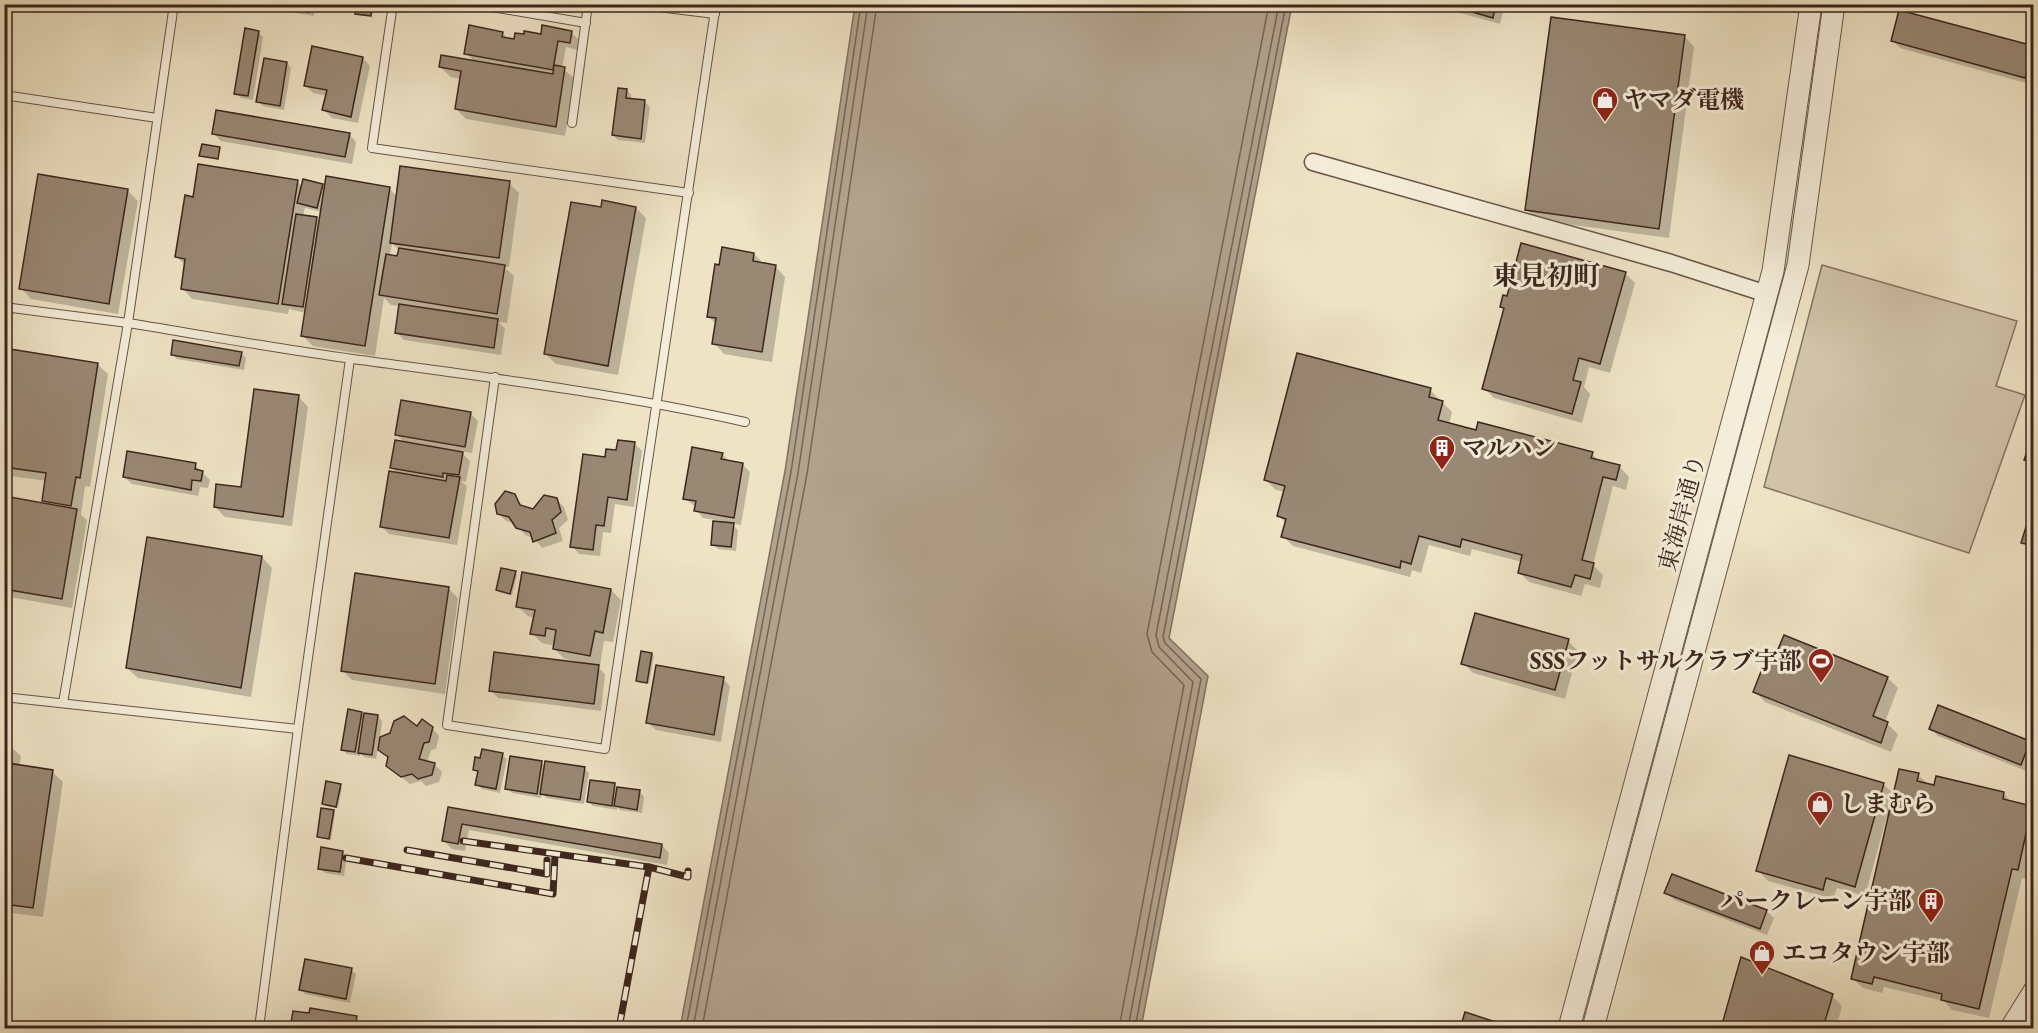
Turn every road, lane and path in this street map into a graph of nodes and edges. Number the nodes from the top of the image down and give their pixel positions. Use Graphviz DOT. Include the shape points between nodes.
graph roads {
  1 [pos="174,4"];
  2 [pos="393,4"];
  3 [pos="474,4"];
  4 [pos="588,4"];
  5 [pos="634,4"];
  6 [pos="1811,4"];
  7 [pos="1834,4"];
  8 [pos="716,9"];
  9 [pos="586,23"];
  10 [pos="4,95"];
  11 [pos="157,118"];
  12 [pos="572,123"];
  13 [pos="1313,162"];
  14 [pos="689,193"];
  15 [pos="1767,294"];
  16 [pos="4,307"];
  17 [pos="128,323"];
  18 [pos="351,359"];
  19 [pos="495,377"];
  20 [pos="658,403"];
  21 [pos="745,422"];
  22 [pos="4,697"];
  23 [pos="63,703"];
  24 [pos="298,729"];
  25 [pos="2034,991"];
  26 [pos="259,1029"];
  27 [pos="1569,1029"];
  28 [pos="1593,1029"];
  29 [pos="2012,1029"];
  1 -- 11 [label="lane"];
  2 -- 14 [label="lane" via="372,148"];
  3 -- 9 [label="lane"];
  4 -- 9 [label="lane"];
  5 -- 8 [label="lane"];
  6 -- 15 [label="street, 東海岸通り" via="1777,250"];
  7 -- 28 [label="street, 東海岸通り" via="1798,265"];
  8 -- 14 [label="lane"];
  9 -- 12 [label="lane"];
  10 -- 11 [label="lane"];
  11 -- 17 [label="lane"];
  13 -- 15 [label="street"];
  14 -- 20 [label="lane"];
  15 -- 27 [label="street, 東海岸通り"];
  16 -- 17 [label="lane"];
  17 -- 18 [label="lane"];
  17 -- 23 [label="lane"];
  18 -- 19 [label="lane"];
  18 -- 24 [label="lane"];
  19 -- 20 [label="lane"];
  19 -- 20 [label="lane" via="447,725 458,727 605,749"];
  20 -- 21 [label="lane"];
  22 -- 23 [label="lane"];
  23 -- 24 [label="lane"];
  24 -- 26 [label="lane"];
  25 -- 29 [label="street"];
}
